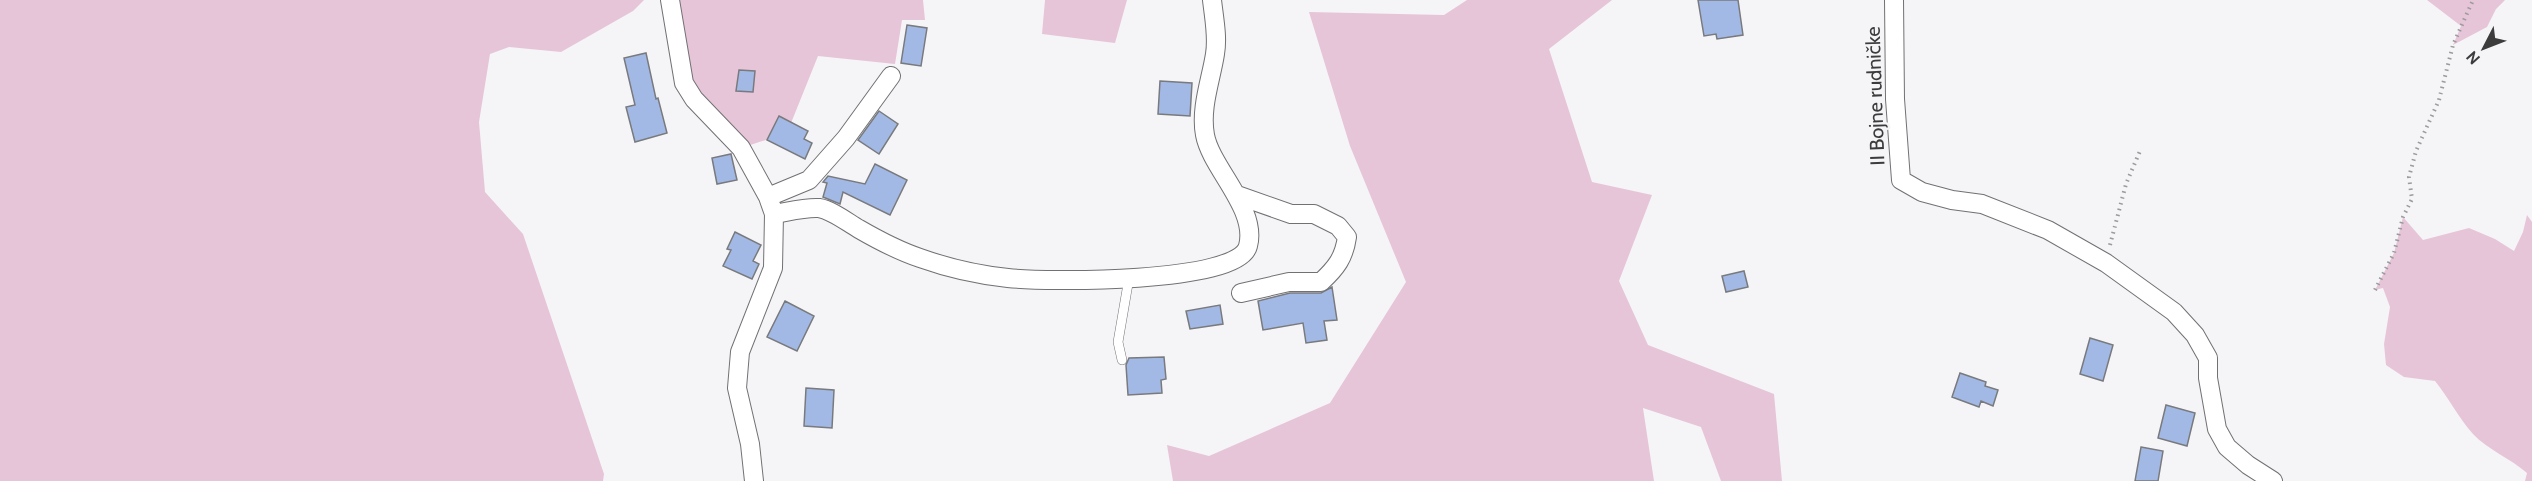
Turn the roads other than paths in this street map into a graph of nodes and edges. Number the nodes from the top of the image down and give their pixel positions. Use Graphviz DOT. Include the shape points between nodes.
graph roads {
  1 [pos="670,0"];
  2 [pos="1212,0"];
  3 [pos="1894,0"];
  4 [pos="891,76"];
  5 [pos="1237,195"];
  6 [pos="771,205"];
  7 [pos="1129,278"];
  8 [pos="1240,293"];
  9 [pos="1122,360"];
  10 [pos="754,481"];
  11 [pos="2274,481"];
  1 -- 6 [label="street" via="684,83 694,99 741,148"];
  2 -- 5 [label="street" via="1216,51 1204,105 1205,136"];
  3 -- 11 [label="street, II Bojne rudničke" via="1901,180 1922,192 1982,204 2048,230 2106,263 2174,312 2195,335 2208,358 2217,429 2227,447"];
  4 -- 6 [label="street" via="846,138 809,180"];
  5 -- 7 [label="street" via="1251,234 1248,250 1239,258 1221,267"];
  5 -- 8 [label="street" via="1291,214 1314,214 1338,226 1347,237 1337,268 1321,282 1289,282"];
  6 -- 7 [label="street" via="819,208 920,258 985,275 1012,279"];
  6 -- 10 [label="street" via="772,268 740,352 737,388"];
  7 -- 9 [label="lane" via="1118,342"];
}
